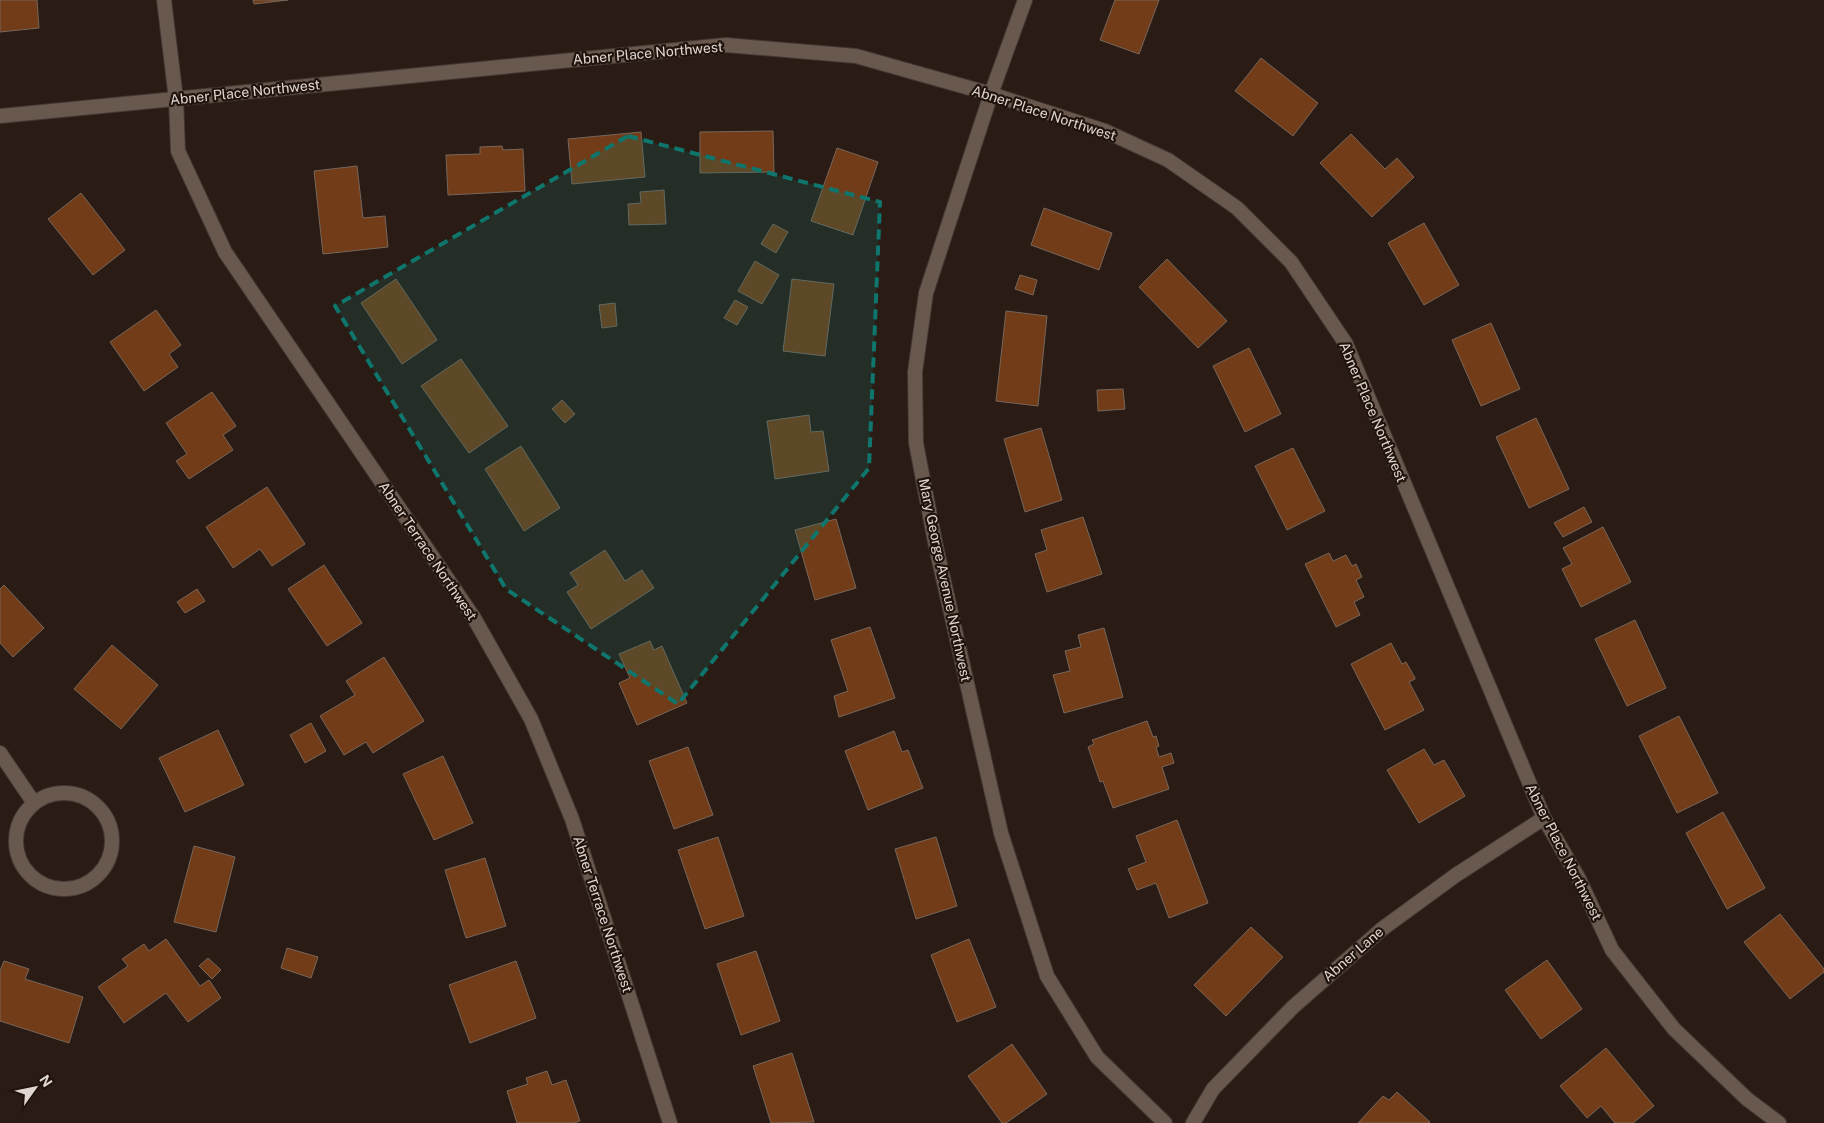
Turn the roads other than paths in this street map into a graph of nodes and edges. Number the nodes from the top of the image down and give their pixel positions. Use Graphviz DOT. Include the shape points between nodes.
graph roads {
  1 [pos="164,0"];
  2 [pos="1025,0"];
  3 [pos="991,94"];
  4 [pos="176,98"];
  5 [pos="0,116"];
  6 [pos="0,753"];
  7 [pos="34,803"];
  8 [pos="1544,818"];
  9 [pos="670,1123"];
  10 [pos="1165,1123"];
  11 [pos="1193,1123"];
  12 [pos="1779,1123"];
  1 -- 4 [label="street, Abner Terrace Northwest"];
  2 -- 3 [label="street, Mary George Avenue Northwest"];
  3 -- 4 [label="street, Abner Place Northwest" via="856,56 726,45"];
  3 -- 8 [label="street, Abner Place Northwest" via="1105,130 1168,160 1237,208 1291,262 1346,344"];
  3 -- 10 [label="street, Mary George Avenue Northwest" via="926,293 915,372 916,443 936,547 1001,833 1047,976 1097,1057"];
  4 -- 5 [label="street, Abner Place Northwest"];
  4 -- 9 [label="street, Abner Terrace Northwest" via="178,151 225,252 474,618 531,719 572,819"];
  6 -- 7 [label="street"];
  7 -- 7 [label="street" via="23,815 17,830 16,846 21,862 31,876 61,889 77,887 91,880 106,863 112,842 102,812 78,795 63,793 48,795"];
  8 -- 11 [label="street, Abner Lane" via="1456,875 1382,929 1293,1007 1213,1089"];
  8 -- 12 [label="street, Abner Place Northwest" via="1579,879 1612,950 1674,1029 1746,1099"];
}
